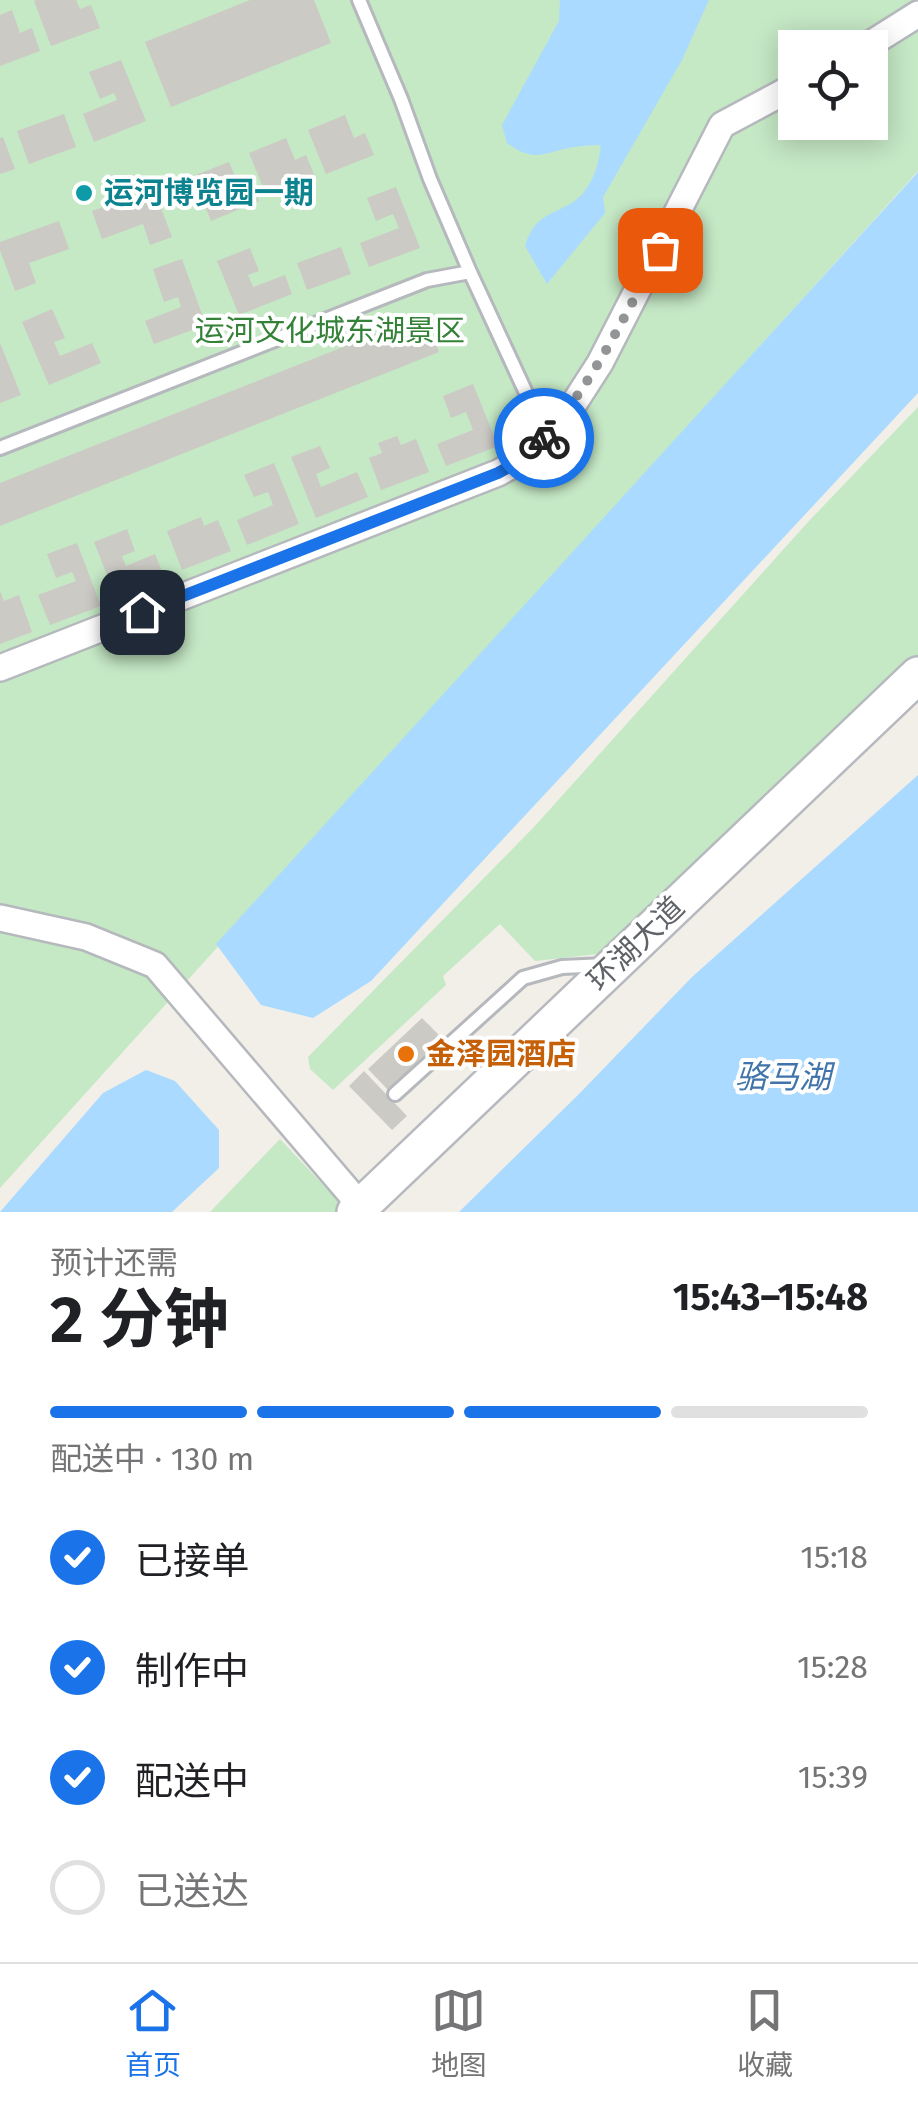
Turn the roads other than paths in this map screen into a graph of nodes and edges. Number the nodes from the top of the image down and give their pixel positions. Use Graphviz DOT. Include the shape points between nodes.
graph roads {
  1 [pos="359,0"];
  2 [pos="918,14"];
  3 [pos="888,33"];
  4 [pos="778,95"];
  5 [pos="470,272"];
  6 [pos="546,436"];
  7 [pos="0,448"];
  8 [pos="0,668"];
  9 [pos="918,675"];
  10 [pos="0,918"];
  11 [pos="614,965"];
  12 [pos="395,1094"];
  13 [pos="358,1209"];
  1 -- 5 [label="lane"];
  2 -- 3 [label="street"];
  4 -- 6 [label="street" via="722,125 600,362"];
  5 -- 6 [label="lane"];
  5 -- 7 [label="lane" via="427,280"];
  6 -- 8 [label="street" via="498,473"];
  9 -- 11 [label="main road, 环湖大道"];
  10 -- 13 [label="street" via="86,937 155,965"];
  11 -- 12 [label="lane" via="562,967 523,978"];
  11 -- 13 [label="main road, 环湖大道"];
}
